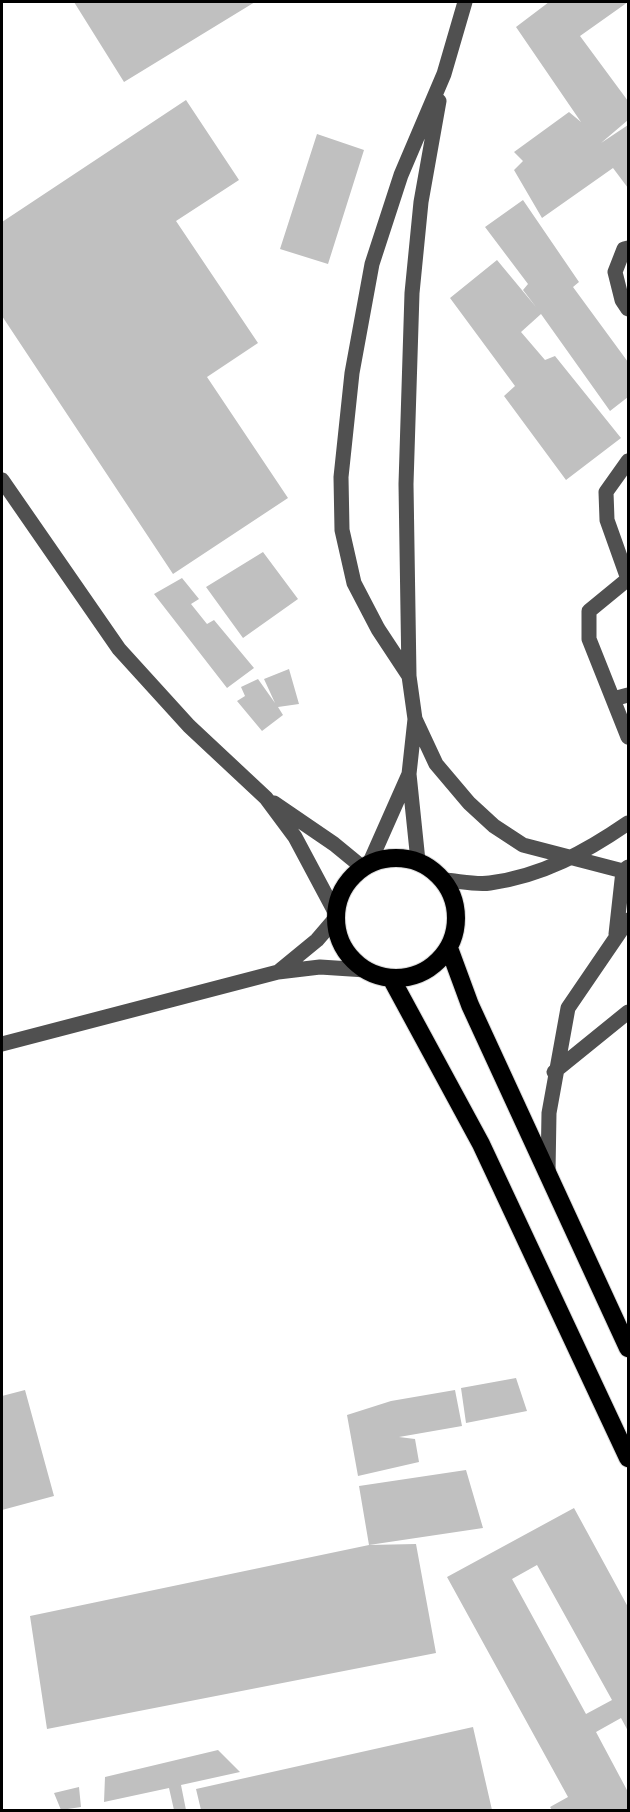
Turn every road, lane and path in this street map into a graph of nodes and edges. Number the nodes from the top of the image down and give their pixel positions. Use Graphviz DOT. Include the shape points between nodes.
graph roads {
  1 [pos="465,2"];
  2 [pos="444,74"];
  3 [pos="628,248"];
  4 [pos="628,309"];
  5 [pos="628,461"];
  6 [pos="2,480"];
  7 [pos="628,579"];
  8 [pos="409,676"];
  9 [pos="628,695"];
  10 [pos="613,699"];
  11 [pos="414,719"];
  12 [pos="628,737"];
  13 [pos="409,774"];
  14 [pos="266,798"];
  15 [pos="628,823"];
  16 [pos="572,859"];
  17 [pos="418,861"];
  18 [pos="366,865"];
  19 [pos="626,869"];
  20 [pos="444,880"];
  21 [pos="335,916"];
  22 [pos="628,920"];
  23 [pos="615,938"];
  24 [pos="449,948"];
  25 [pos="366,970"];
  26 [pos="278,972"];
  27 [pos="391,978"];
  28 [pos="628,1012"];
  29 [pos="2,1044"];
  30 [pos="554,1072"];
  31 [pos="548,1175"];
  32 [pos="628,1348"];
  33 [pos="628,1458"];
  1 -- 2 [label="street"];
  2 -- 8 [label="street" via="422,202 412,293 406,484"];
  2 -- 8 [label="street" via="401,175 372,264 352,373 341,477 342,530 354,583"];
  3 -- 4 [label="street" via="624,249 615,272"];
  5 -- 7 [label="street" via="606,492 607,520"];
  6 -- 14 [label="street" via="119,649 189,726"];
  7 -- 10 [label="street" via="590,612 589,639"];
  8 -- 11 [label="street"];
  9 -- 10 [label="street"];
  10 -- 12 [label="street"];
  11 -- 13 [label="street"];
  11 -- 16 [label="street" via="436,764 494,826 523,845"];
  13 -- 17 [label="street"];
  13 -- 18 [label="street"];
  14 -- 18 [label="street"];
  14 -- 21 [label="street" via="295,837"];
  15 -- 16 [label="street"];
  16 -- 19 [label="street"];
  16 -- 20 [label="street" via="489,883"];
  17 -- 18 [label="highway" via="394,857"];
  17 -- 20 [label="highway"];
  18 -- 21 [label="highway" via="339,894"];
  19 -- 23 [label="street"];
  20 -- 24 [label="highway" via="455,902 456,925"];
  21 -- 25 [label="highway" via="344,948"];
  21 -- 26 [label="street" via="317,940"];
  22 -- 23 [label="street"];
  23 -- 30 [label="street" via="568,1008"];
  24 -- 27 [label="highway" via="434,965 414,976"];
  24 -- 31 [label="highway" via="470,1005"];
  25 -- 26 [label="street" via="320,967"];
  25 -- 27 [label="highway"];
  26 -- 29 [label="street"];
  27 -- 33 [label="highway" via="481,1144"];
  28 -- 30 [label="street"];
  30 -- 31 [label="street"];
  31 -- 32 [label="highway"];
}
